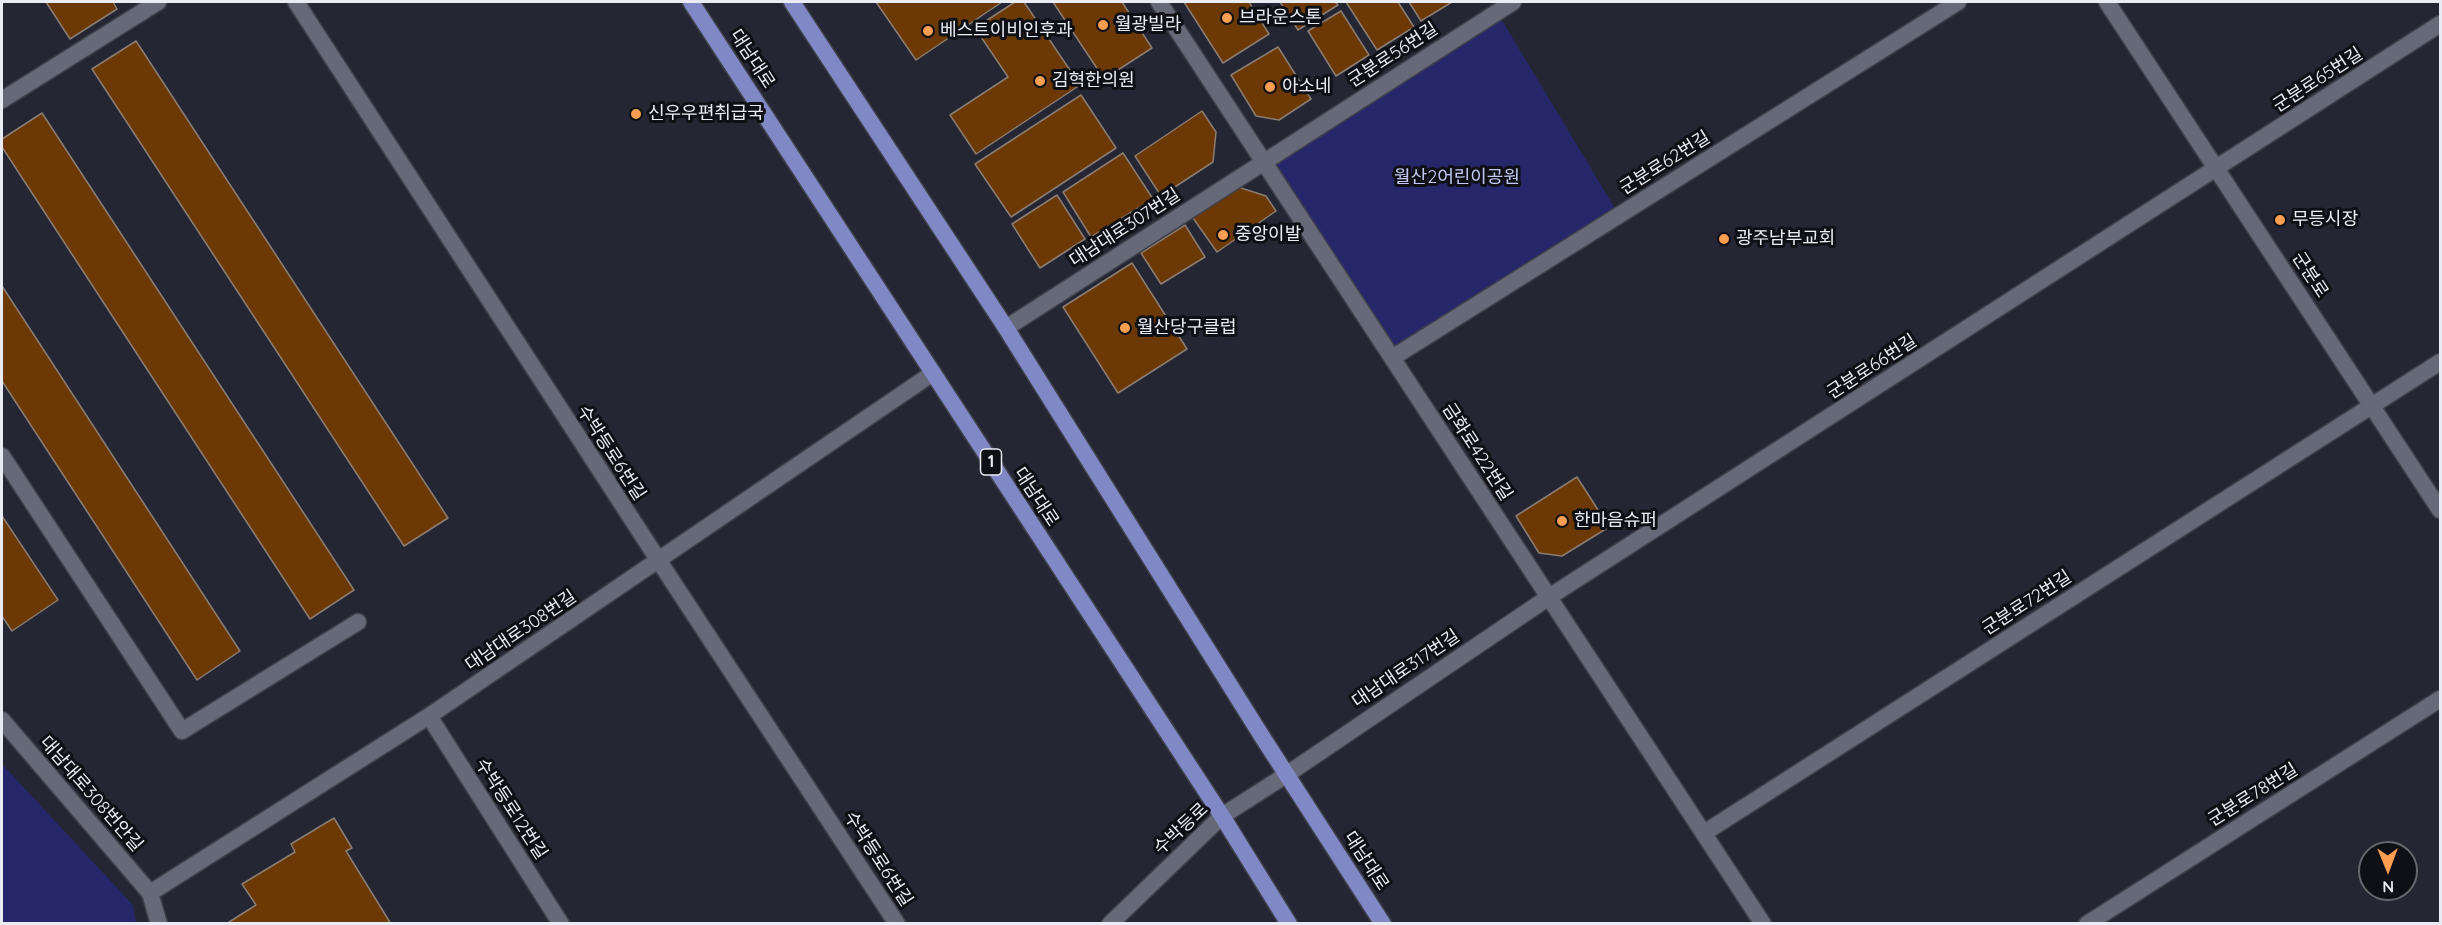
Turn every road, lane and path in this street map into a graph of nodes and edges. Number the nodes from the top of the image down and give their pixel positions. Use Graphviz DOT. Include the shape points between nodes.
graph roads {
  1 [pos="158,2"];
  2 [pos="296,2"];
  3 [pos="691,2"];
  4 [pos="792,2"];
  5 [pos="1159,2"];
  6 [pos="1513,2"];
  7 [pos="1958,2"];
  8 [pos="2107,2"];
  9 [pos="2440,24"];
  10 [pos="2,100"];
  11 [pos="1264,162"];
  12 [pos="2217,169"];
  13 [pos="1006,328"];
  14 [pos="1392,358"];
  15 [pos="2440,362"];
  16 [pos="933,373"];
  17 [pos="2372,405"];
  18 [pos="2,456"];
  19 [pos="2440,510"];
  20 [pos="658,561"];
  21 [pos="1549,597"];
  22 [pos="358,622"];
  23 [pos="2440,699"];
  24 [pos="429,716"];
  25 [pos="2,720"];
  26 [pos="1286,775"];
  27 [pos="1222,816"];
  28 [pos="1704,834"];
  29 [pos="150,893"];
  30 [pos="159,924"];
  31 [pos="561,924"];
  32 [pos="897,924"];
  33 [pos="1110,924"];
  34 [pos="1289,924"];
  35 [pos="1383,924"];
  36 [pos="1763,924"];
  37 [pos="2087,924"];
  1 -- 10 [label="street"];
  2 -- 20 [label="street, 수박등로6번길"];
  3 -- 16 [label="main road, 대남대로 / 1"];
  4 -- 13 [label="main road, 대남대로"];
  5 -- 11 [label="street, 금화로422번길"];
  6 -- 11 [label="street, 군분로56번길"];
  7 -- 14 [label="street, 군분로62번길"];
  8 -- 12 [label="street, 군분로"];
  9 -- 12 [label="street, 군분로65번길"];
  11 -- 13 [label="street, 대남대로307번길"];
  11 -- 14 [label="street, 금화로422번길"];
  12 -- 17 [label="street, 군분로"];
  12 -- 21 [label="street, 군분로66번길"];
  13 -- 26 [label="main road, 대남대로"];
  14 -- 21 [label="street, 금화로422번길"];
  15 -- 17 [label="street, 군분로72번길"];
  16 -- 20 [label="street, 대남대로308번길"];
  16 -- 27 [label="main road, 대남대로 / 1"];
  17 -- 19 [label="street, 군분로"];
  17 -- 28 [label="street, 군분로72번길"];
  18 -- 22 [label="street" via="182,730"];
  20 -- 24 [label="street, 대남대로308번길"];
  20 -- 32 [label="street, 수박등로6번길"];
  21 -- 26 [label="street, 대남대로317번길"];
  21 -- 28 [label="street, 금화로422번길"];
  23 -- 37 [label="street, 군분로78번길"];
  24 -- 29 [label="street, 대남대로308번길"];
  24 -- 31 [label="street, 수박등로12번길"];
  25 -- 29 [label="street, 대남대로308번안길"];
  26 -- 27 [label="street, 수박등로"];
  26 -- 35 [label="main road, 대남대로"];
  27 -- 33 [label="street, 수박등로"];
  27 -- 34 [label="main road, 대남대로 / 1"];
  28 -- 36 [label="street, 금화로422번길"];
  29 -- 30 [label="street"];
}
